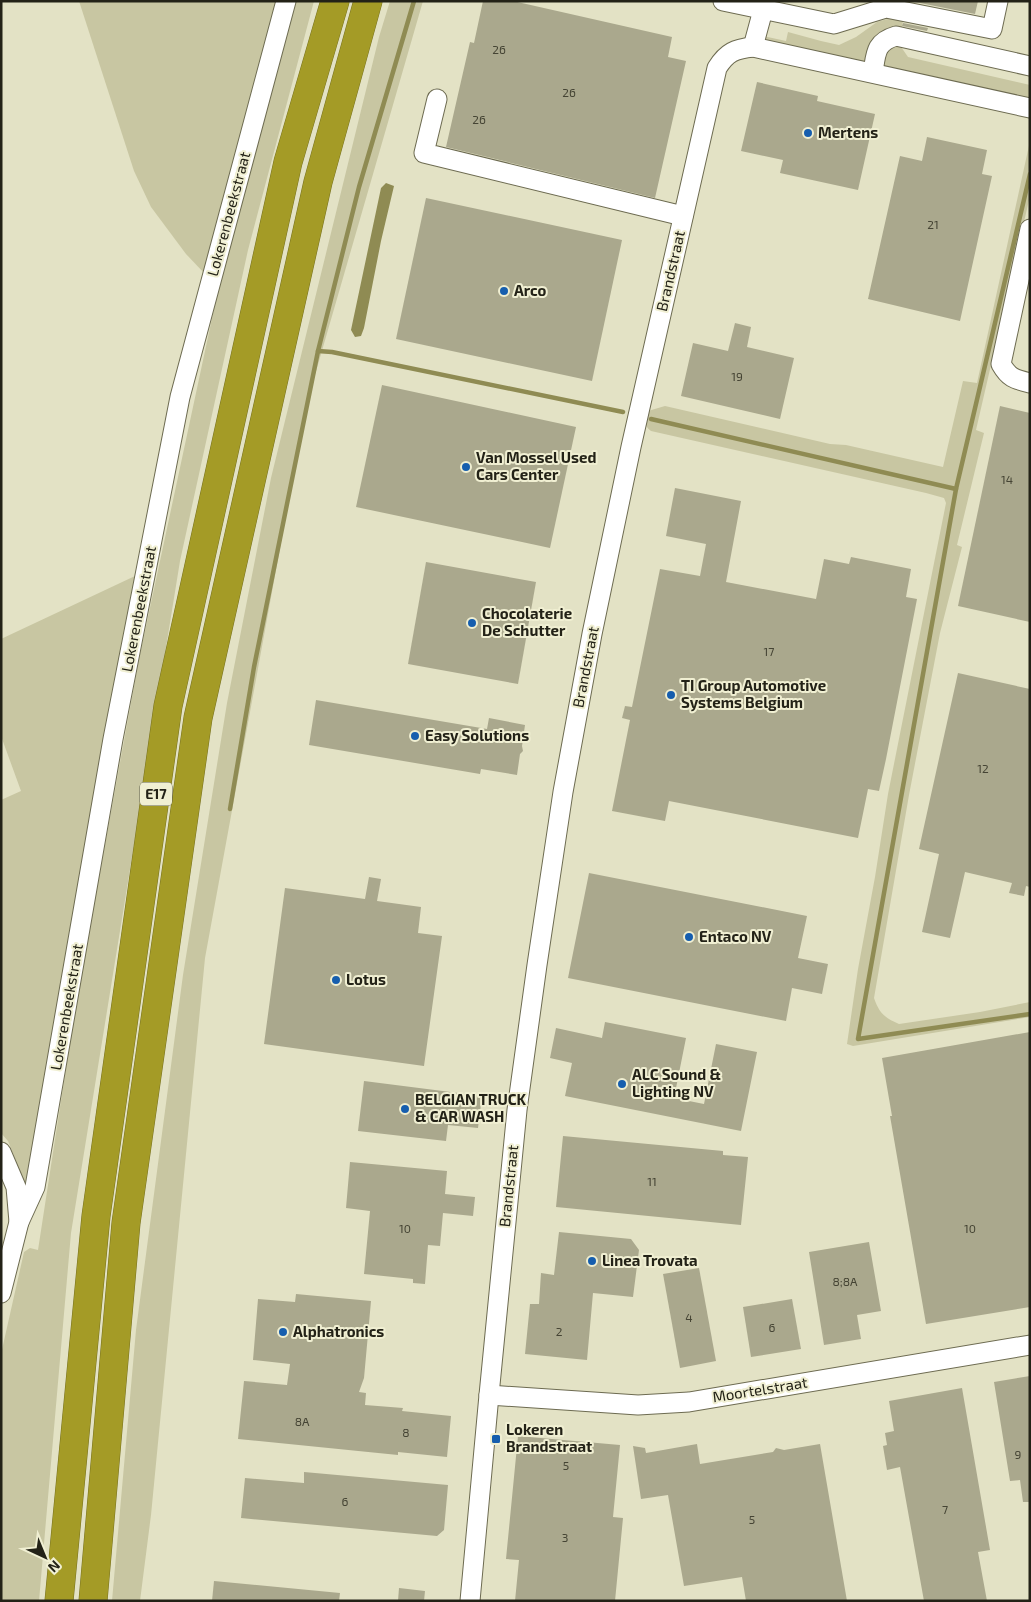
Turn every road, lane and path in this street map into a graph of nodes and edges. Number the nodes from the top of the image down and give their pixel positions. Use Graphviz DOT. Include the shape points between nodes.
graph roads {
  1 [pos="286,1"];
  2 [pos="336,1"];
  3 [pos="368,1"];
  4 [pos="723,1"];
  5 [pos="998,1"];
  6 [pos="763,10"];
  7 [pos="753,47"];
  8 [pos="1030,66"];
  9 [pos="873,72"];
  10 [pos="437,99"];
  11 [pos="1030,108"];
  12 [pos="683,216"];
  13 [pos="1030,229"];
  14 [pos="1030,383"];
  15 [pos="1,1152"];
  16 [pos="19,1222"];
  17 [pos="1,1293"];
  18 [pos="1030,1345"];
  19 [pos="488,1395"];
  20 [pos="59,1601"];
  21 [pos="93,1601"];
  22 [pos="470,1601"];
  1 -- 16 [label="street, Lokerenbeekstraat" via="180,397 113,739 35,1187"];
  2 -- 20 [label="highway, E17" via="288,162 168,706 96,1216"];
  3 -- 21 [label="highway, E17" via="318,182 198,718 126,1223"];
  4 -- 6 [label="street"];
  5 -- 6 [label="street" via="992,29 886,8 834,24"];
  6 -- 7 [label="street"];
  7 -- 9 [label="street, Brandstraat"];
  7 -- 12 [label="street, Brandstraat" via="731,52 717,68"];
  8 -- 9 [label="street" via="896,36 884,40 877,49"];
  9 -- 11 [label="street, Brandstraat"];
  10 -- 12 [label="street" via="424,153"];
  12 -- 19 [label="street, Brandstraat" via="592,634 563,792 517,1110"];
  13 -- 14 [label="street" via="1001,364 1006,374"];
  15 -- 16 [label="street" via="16,1187"];
  16 -- 17 [label="street"];
  18 -- 19 [label="street, Moortelstraat" via="688,1402 638,1404"];
  19 -- 22 [label="street, Brandstraat"];
}
